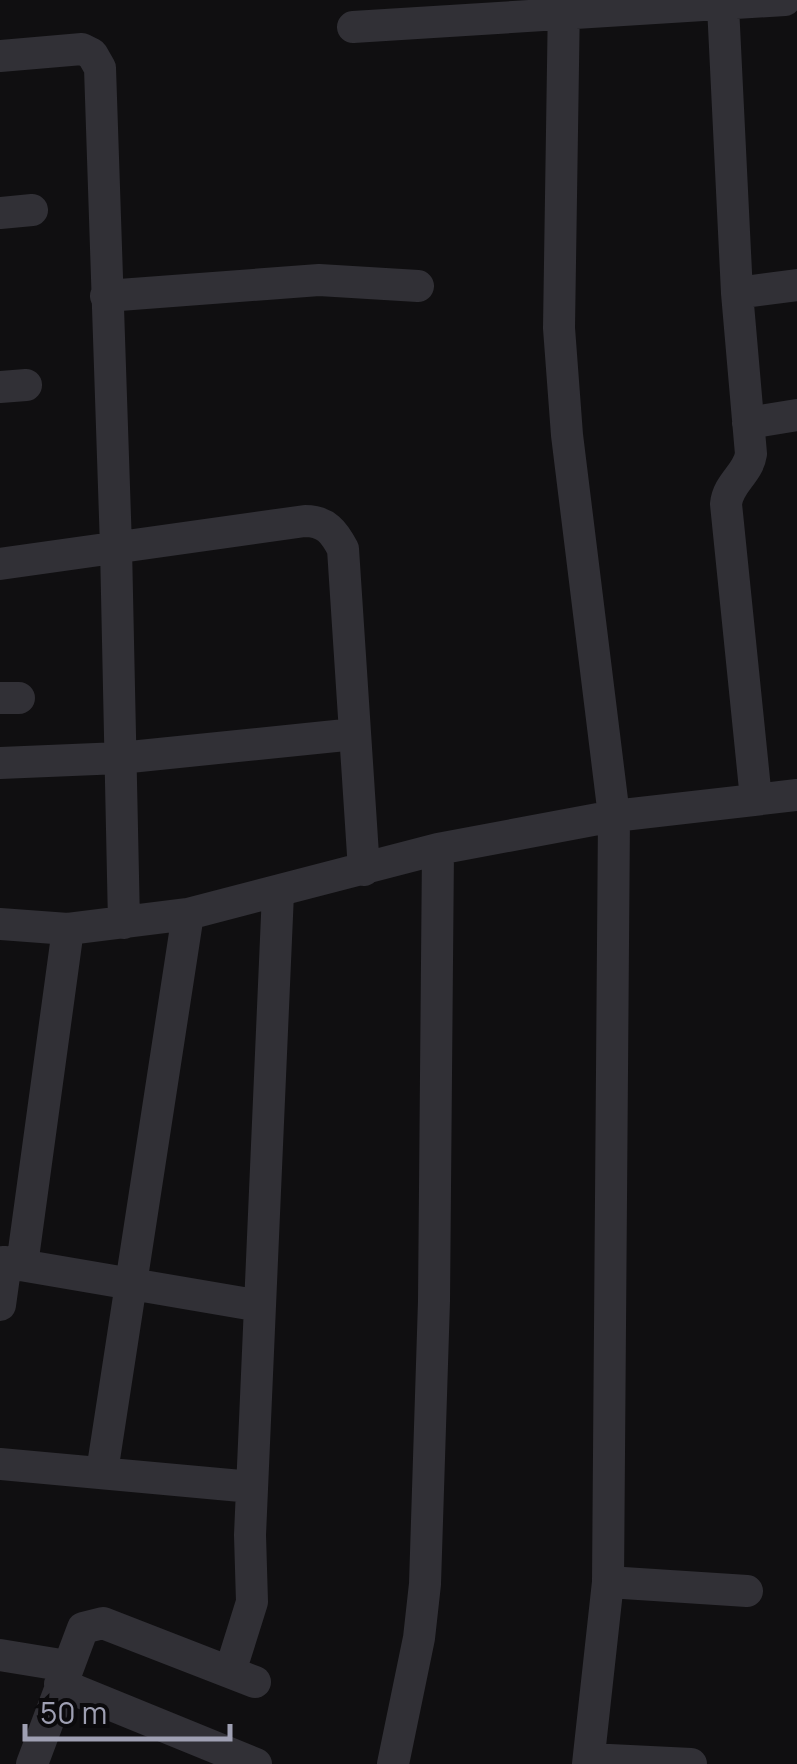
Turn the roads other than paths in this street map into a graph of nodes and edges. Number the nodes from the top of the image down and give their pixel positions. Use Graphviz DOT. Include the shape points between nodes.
graph roads {
  1 [pos="785,0"];
  2 [pos="738,3"];
  3 [pos="565,6"];
  4 [pos="353,27"];
  5 [pos="0,56"];
  6 [pos="797,284"];
  7 [pos="418,286"];
  8 [pos="737,293"];
  9 [pos="106,296"];
  10 [pos="797,415"];
  11 [pos="748,422"];
  12 [pos="116,548"];
  13 [pos="0,564"];
  14 [pos="355,734"];
  15 [pos="120,758"];
  16 [pos="0,764"];
  17 [pos="797,795"];
  18 [pos="756,799"];
  19 [pos="614,816"];
  20 [pos="438,849"];
  21 [pos="364,870"];
  22 [pos="278,892"];
  23 [pos="188,914"];
  24 [pos="124,923"];
  25 [pos="0,924"];
  26 [pos="68,929"];
  27 [pos="9,1263"];
  28 [pos="130,1286"];
  29 [pos="0,1305"];
  30 [pos="260,1306"];
  31 [pos="0,1464"];
  32 [pos="102,1472"];
  33 [pos="252,1488"];
  34 [pos="608,1582"];
  35 [pos="747,1591"];
  36 [pos="0,1655"];
  37 [pos="64,1675"];
  38 [pos="588,1761"];
  39 [pos="32,1764"];
  40 [pos="256,1764"];
  41 [pos="392,1764"];
  42 [pos="691,1764"];
  1 -- 2 [label="street"];
  2 -- 3 [label="street"];
  2 -- 8 [label="street"];
  3 -- 4 [label="street"];
  3 -- 19 [label="street" via="559,328"];
  5 -- 9 [label="street" via="82,49 100,68"];
  6 -- 8 [label="street"];
  7 -- 9 [label="street" via="319,280"];
  8 -- 11 [label="street"];
  9 -- 12 [label="street"];
  10 -- 11 [label="street"];
  11 -- 18 [label="street" via="751,460 726,504"];
  12 -- 13 [label="street"];
  12 -- 14 [label="street" via="306,521 328,526 343,549"];
  12 -- 15 [label="street"];
  14 -- 15 [label="street"];
  14 -- 21 [label="street"];
  15 -- 16 [label="street"];
  15 -- 24 [label="street"];
  17 -- 18 [label="street"];
  18 -- 19 [label="street"];
  19 -- 20 [label="street"];
  19 -- 34 [label="street"];
  20 -- 21 [label="street"];
  20 -- 41 [label="street" via="425,1584"];
  21 -- 22 [label="street"];
  22 -- 23 [label="street"];
  22 -- 30 [label="street"];
  23 -- 24 [label="street"];
  23 -- 28 [label="street"];
  24 -- 26 [label="street"];
  25 -- 26 [label="street"];
  26 -- 27 [label="street"];
  27 -- 28 [label="street"];
  27 -- 29 [label="street"];
  28 -- 30 [label="street"];
  28 -- 32 [label="street"];
  30 -- 33 [label="street"];
  31 -- 32 [label="street"];
  32 -- 33 [label="street"];
  33 -- 37 [label="street" via="252,1602 243,1677 103,1623 83,1628"];
  34 -- 35 [label="street"];
  34 -- 38 [label="street"];
  36 -- 37 [label="street"];
  37 -- 39 [label="street"];
  37 -- 40 [label="street"];
  38 -- 42 [label="street"];
}
